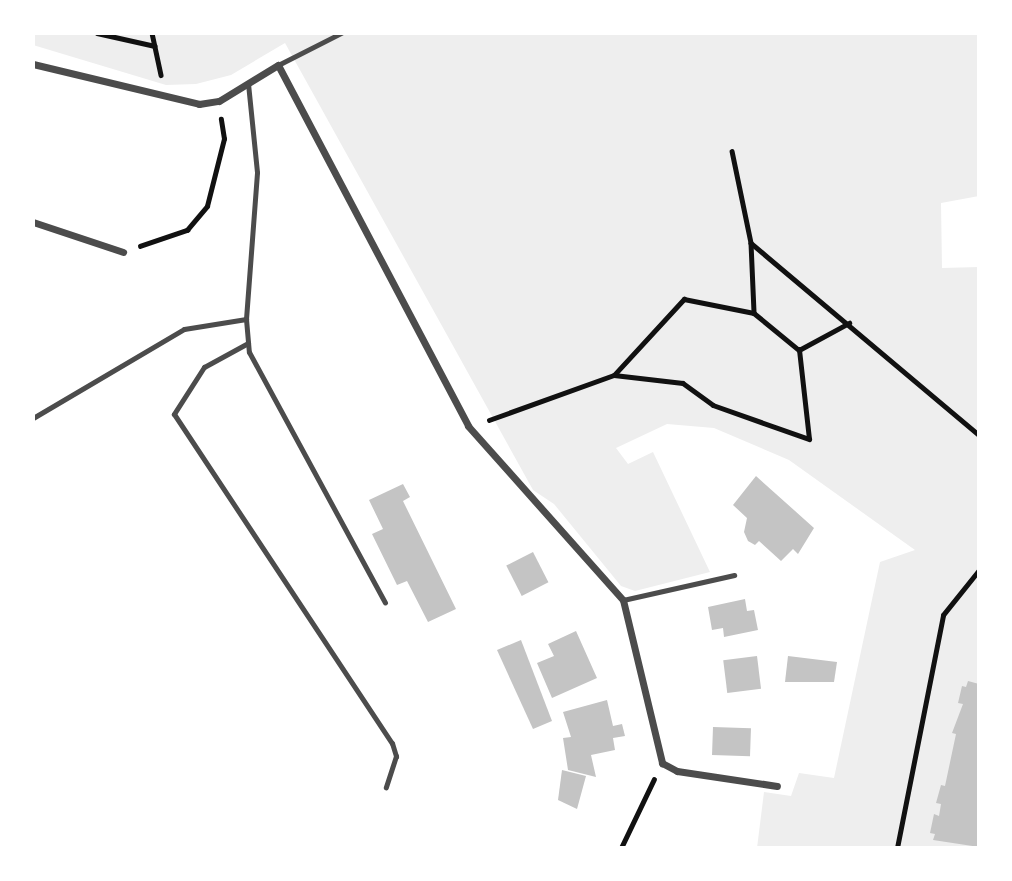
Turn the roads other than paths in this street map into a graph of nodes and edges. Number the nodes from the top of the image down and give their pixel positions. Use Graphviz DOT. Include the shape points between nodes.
graph roads {
  1 [pos="341,33"];
  2 [pos="33,64"];
  3 [pos="278,65"];
  4 [pos="248,83"];
  5 [pos="33,222"];
  6 [pos="123,252"];
  7 [pos="246,319"];
  8 [pos="248,343"];
  9 [pos="33,418"];
  10 [pos="734,575"];
  11 [pos="623,600"];
  12 [pos="385,602"];
  13 [pos="777,786"];
  14 [pos="386,787"];
  1 -- 3 [label="lane"];
  2 -- 4 [label="street" via="199,104 219,101"];
  3 -- 4 [label="street"];
  3 -- 11 [label="street" via="468,426"];
  4 -- 7 [label="lane" via="257,172"];
  5 -- 6 [label="street"];
  7 -- 8 [label="lane"];
  7 -- 9 [label="lane" via="184,329"];
  8 -- 12 [label="lane"];
  8 -- 14 [label="lane" via="204,367 174,414 392,743 396,756"];
  10 -- 11 [label="lane"];
  11 -- 13 [label="street" via="662,763 677,771"];
}
